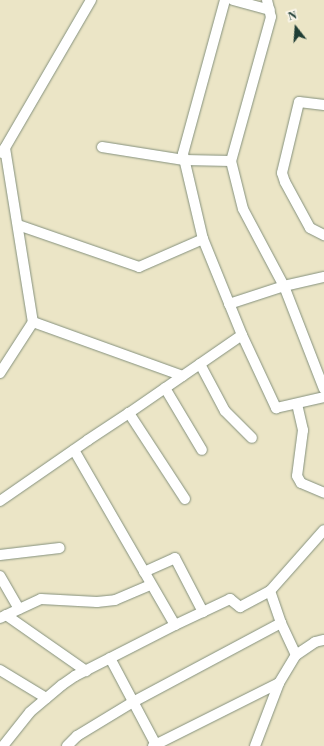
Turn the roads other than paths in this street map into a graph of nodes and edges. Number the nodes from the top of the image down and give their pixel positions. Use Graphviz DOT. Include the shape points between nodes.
graph roads {
  1 [pos="91,0"];
  2 [pos="225,0"];
  3 [pos="233,0"];
  4 [pos="268,5"];
  5 [pos="324,105"];
  6 [pos="102,148"];
  7 [pos="2,152"];
  8 [pos="184,160"];
  9 [pos="231,161"];
  10 [pos="18,225"];
  11 [pos="324,235"];
  12 [pos="203,239"];
  13 [pos="324,277"];
  14 [pos="284,286"];
  15 [pos="229,304"];
  16 [pos="33,322"];
  17 [pos="242,335"];
  18 [pos="200,364"];
  19 [pos="0,373"];
  20 [pos="182,376"];
  21 [pos="165,388"];
  22 [pos="324,389"];
  23 [pos="324,397"];
  24 [pos="297,404"];
  25 [pos="129,413"];
  26 [pos="252,438"];
  27 [pos="74,450"];
  28 [pos="202,450"];
  29 [pos="324,493"];
  30 [pos="185,499"];
  31 [pos="0,501"];
  32 [pos="324,530"];
  33 [pos="60,548"];
  34 [pos="0,555"];
  35 [pos="144,572"];
  36 [pos="0,576"];
  37 [pos="151,585"];
  38 [pos="270,591"];
  39 [pos="19,609"];
  40 [pos="203,612"];
  41 [pos="3,617"];
  42 [pos="281,623"];
  43 [pos="175,625"];
  44 [pos="324,640"];
  45 [pos="296,655"];
  46 [pos="110,658"];
  47 [pos="0,670"];
  48 [pos="86,671"];
  49 [pos="279,683"];
  50 [pos="46,698"];
  51 [pos="133,702"];
  52 [pos="155,745"];
  53 [pos="3,746"];
  54 [pos="67,746"];
  55 [pos="255,746"];
  1 -- 7 [label="street"];
  2 -- 8 [label="street" via="183,154"];
  3 -- 4 [label="street"];
  4 -- 9 [label="street" via="271,17"];
  5 -- 11 [label="street" via="299,102 282,173 310,228"];
  6 -- 8 [label="street"];
  7 -- 10 [label="street"];
  8 -- 9 [label="street"];
  8 -- 12 [label="street"];
  9 -- 14 [label="street" via="243,209"];
  10 -- 12 [label="street" via="139,267"];
  10 -- 16 [label="street"];
  12 -- 15 [label="street"];
  13 -- 14 [label="street"];
  14 -- 15 [label="street"];
  14 -- 22 [label="street"];
  15 -- 17 [label="street"];
  16 -- 19 [label="street"];
  16 -- 20 [label="street"];
  17 -- 18 [label="street"];
  17 -- 24 [label="street" via="276,408"];
  18 -- 20 [label="street"];
  18 -- 26 [label="street" via="225,411"];
  20 -- 21 [label="street"];
  21 -- 25 [label="street"];
  21 -- 28 [label="street"];
  23 -- 24 [label="street"];
  24 -- 29 [label="street" via="303,430 297,476 301,483"];
  25 -- 27 [label="street"];
  25 -- 30 [label="street"];
  27 -- 31 [label="street"];
  27 -- 35 [label="street"];
  32 -- 38 [label="street"];
  33 -- 34 [label="street"];
  35 -- 37 [label="street"];
  35 -- 40 [label="street" via="175,558"];
  36 -- 39 [label="street"];
  37 -- 39 [label="street" via="115,600 97,602 41,599"];
  37 -- 43 [label="street"];
  38 -- 40 [label="street" via="240,607 230,599"];
  38 -- 42 [label="street"];
  39 -- 41 [label="street"];
  40 -- 43 [label="street"];
  41 -- 48 [label="street"];
  42 -- 45 [label="street"];
  42 -- 51 [label="street"];
  43 -- 46 [label="street"];
  44 -- 45 [label="street" via="315,642"];
  45 -- 49 [label="street"];
  46 -- 48 [label="street"];
  46 -- 51 [label="street"];
  47 -- 50 [label="street"];
  48 -- 50 [label="street"];
  49 -- 52 [label="street"];
  49 -- 55 [label="street"];
  50 -- 53 [label="street" via="26,717"];
  51 -- 52 [label="street"];
  51 -- 54 [label="street" via="77,736"];
}
